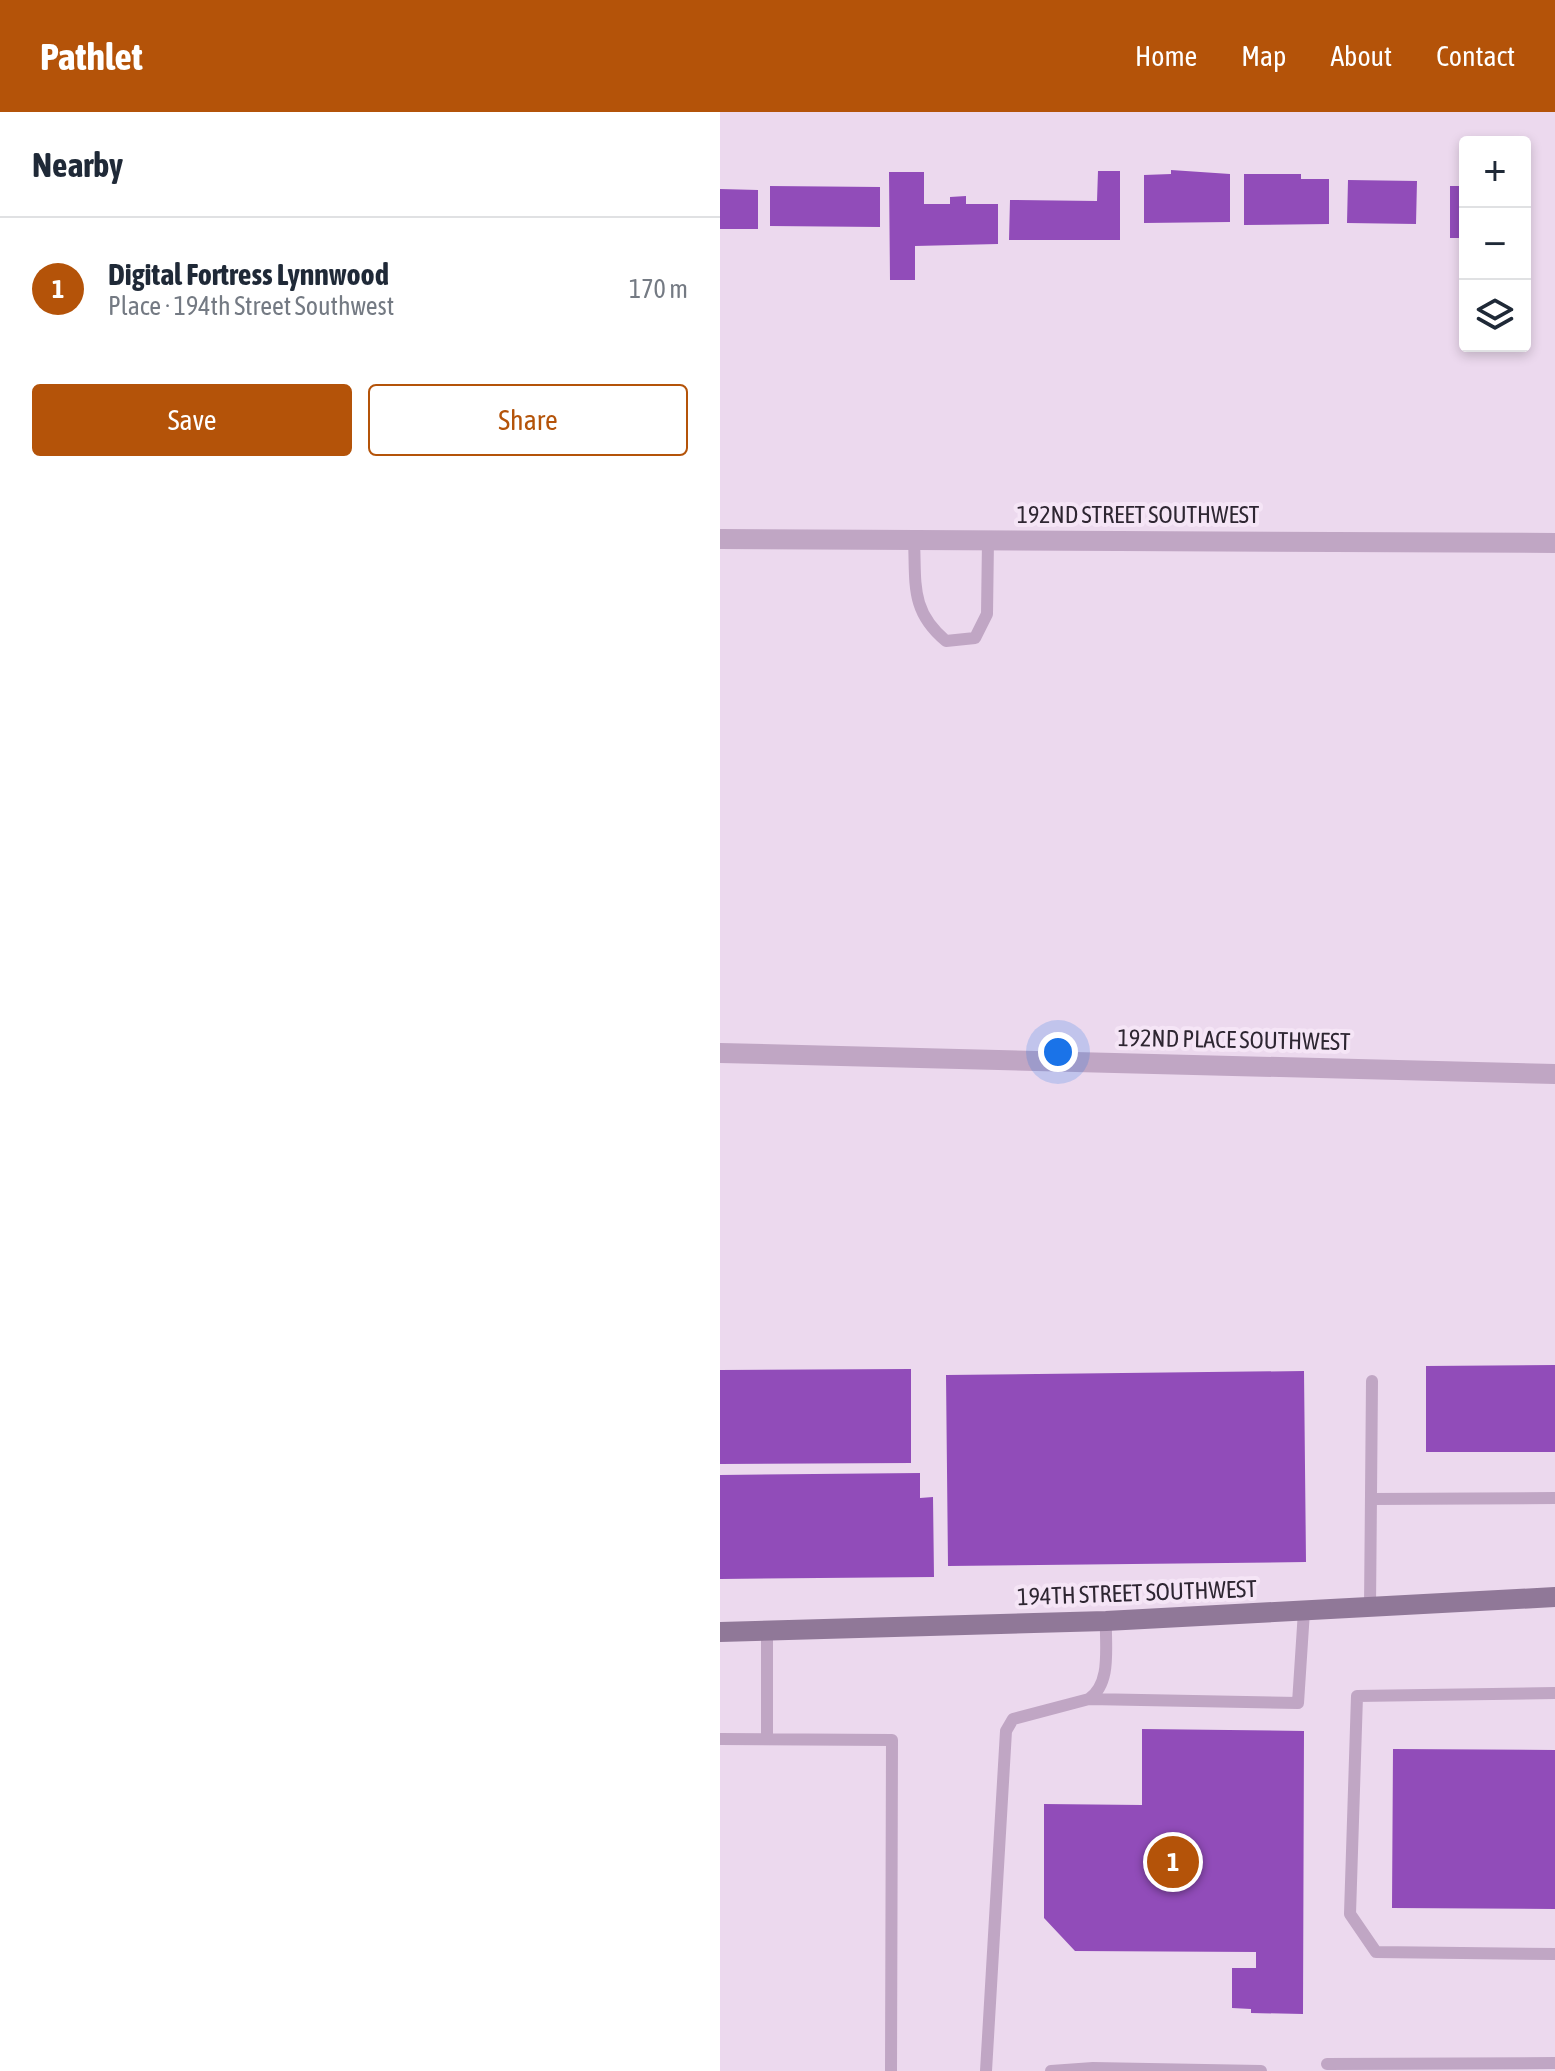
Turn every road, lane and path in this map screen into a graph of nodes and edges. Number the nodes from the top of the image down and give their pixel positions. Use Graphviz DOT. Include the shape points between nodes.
graph roads {
  1 [pos="720,539"];
  2 [pos="914,540"];
  3 [pos="988,540"];
  4 [pos="1555,543"];
  5 [pos="720,1053"];
  6 [pos="1555,1074"];
  7 [pos="1372,1381"];
  8 [pos="1555,1498"];
  9 [pos="1372,1499"];
  10 [pos="1555,1597"];
  11 [pos="1370,1608"];
  12 [pos="1304,1611"];
  13 [pos="1106,1621"];
  14 [pos="767,1631"];
  15 [pos="720,1632"];
  16 [pos="1555,1693"];
  17 [pos="1089,1699"];
  18 [pos="720,1739"];
  19 [pos="767,1739"];
  20 [pos="1555,1954"];
  21 [pos="1555,2063"];
  22 [pos="1327,2064"];
  23 [pos="891,2071"];
  24 [pos="986,2071"];
  25 [pos="1051,2071"];
  26 [pos="1261,2071"];
  1 -- 2 [label="street, 192ND STREET SOUTHWEST"];
  2 -- 3 [label="street, 192ND STREET SOUTHWEST"];
  2 -- 3 [label="lane" via="918,605 930,628 946,641 975,638 987,614"];
  3 -- 4 [label="street, 192ND STREET SOUTHWEST"];
  5 -- 6 [label="street, 192ND PLACE SOUTHWEST"];
  7 -- 9 [label="lane"];
  8 -- 9 [label="lane"];
  9 -- 11 [label="lane"];
  10 -- 11 [label="street, 194TH STREET SOUTHWEST"];
  11 -- 12 [label="street, 194TH STREET SOUTHWEST"];
  12 -- 13 [label="street, 194TH STREET SOUTHWEST"];
  12 -- 17 [label="lane" via="1298,1703"];
  13 -- 14 [label="street, 194TH STREET SOUTHWEST"];
  13 -- 17 [label="lane" via="1104,1681"];
  14 -- 15 [label="street, 194TH STREET SOUTHWEST"];
  14 -- 19 [label="lane"];
  16 -- 20 [label="lane" via="1357,1696 1350,1914 1376,1952"];
  17 -- 24 [label="lane" via="1013,1719 1006,1731"];
  18 -- 19 [label="lane"];
  19 -- 23 [label="lane" via="892,1740"];
  21 -- 22 [label="lane"];
  25 -- 26 [label="lane"];
}
